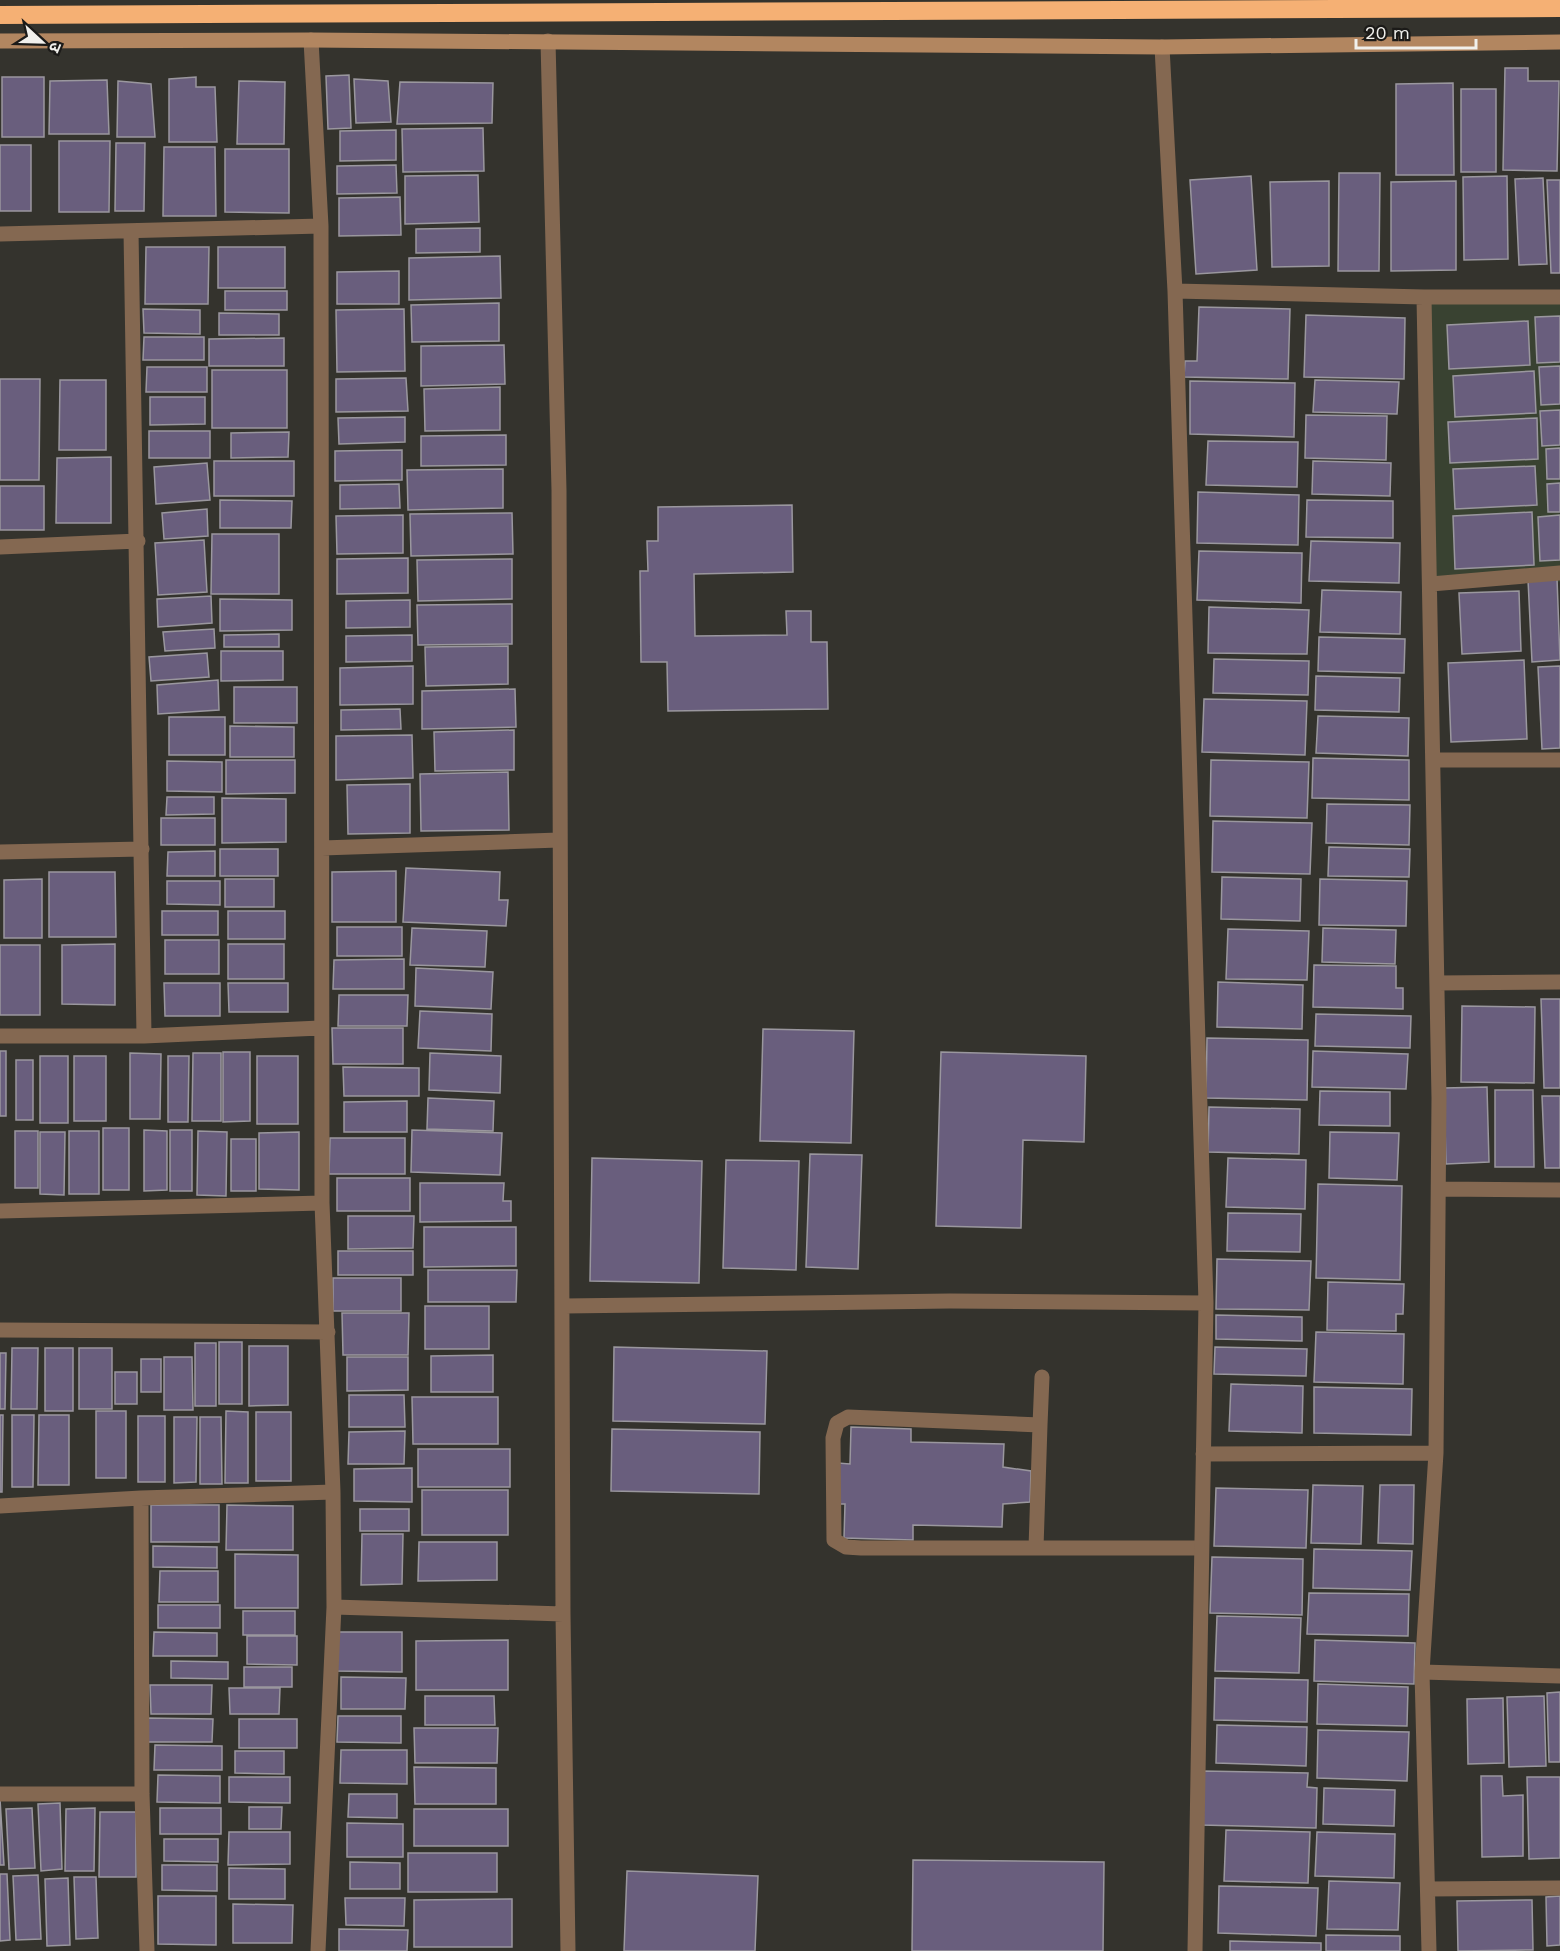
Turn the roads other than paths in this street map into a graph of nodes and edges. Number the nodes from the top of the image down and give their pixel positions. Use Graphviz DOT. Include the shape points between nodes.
graph roads {
  1 [pos="1560,8"];
  2 [pos="0,15"];
  3 [pos="311,40"];
  4 [pos="0,41"];
  5 [pos="549,41"];
  6 [pos="1560,42"];
  7 [pos="1162,47"];
  8 [pos="321,226"];
  9 [pos="131,231"];
  10 [pos="0,234"];
  11 [pos="1174,291"];
  12 [pos="1424,297"];
  13 [pos="1560,297"];
  14 [pos="138,541"];
  15 [pos="0,547"];
  16 [pos="1560,573"];
  17 [pos="1431,584"];
  18 [pos="1434,760"];
  19 [pos="1560,760"];
  20 [pos="559,840"];
  21 [pos="321,848"];
  22 [pos="142,849"];
  23 [pos="0,852"];
  24 [pos="1560,982"];
  25 [pos="1437,983"];
  26 [pos="320,1028"];
  27 [pos="0,1036"];
  28 [pos="144,1036"];
  29 [pos="1439,1189"];
  30 [pos="1560,1190"];
  31 [pos="322,1203"];
  32 [pos="0,1211"];
  33 [pos="1206,1303"];
  34 [pos="564,1306"];
  35 [pos="0,1330"];
  36 [pos="328,1332"];
  37 [pos="1042,1377"];
  38 [pos="1040,1425"];
  39 [pos="1436,1453"];
  40 [pos="1203,1454"];
  41 [pos="333,1492"];
  42 [pos="141,1498"];
  43 [pos="0,1506"];
  44 [pos="1036,1548"];
  45 [pos="1201,1548"];
  46 [pos="334,1608"];
  47 [pos="563,1614"];
  48 [pos="1422,1672"];
  49 [pos="1560,1676"];
  50 [pos="0,1794"];
  51 [pos="142,1794"];
  52 [pos="1560,1888"];
  53 [pos="1428,1889"];
  54 [pos="147,1951"];
  55 [pos="318,1951"];
  56 [pos="568,1951"];
  57 [pos="1196,1951"];
  58 [pos="1429,1951"];
  1 -- 2 [label="highway"];
  3 -- 4 [label="street"];
  3 -- 5 [label="street"];
  3 -- 8 [label="street"];
  5 -- 7 [label="street"];
  5 -- 20 [label="street" via="559,490"];
  6 -- 7 [label="street"];
  7 -- 11 [label="street"];
  8 -- 9 [label="street"];
  8 -- 21 [label="street"];
  9 -- 10 [label="street"];
  9 -- 14 [label="street"];
  11 -- 12 [label="street"];
  11 -- 33 [label="street"];
  12 -- 13 [label="street"];
  12 -- 17 [label="street"];
  14 -- 15 [label="street"];
  14 -- 22 [label="street"];
  16 -- 17 [label="street"];
  17 -- 18 [label="street"];
  18 -- 19 [label="street"];
  18 -- 25 [label="street"];
  20 -- 21 [label="street"];
  20 -- 34 [label="street"];
  21 -- 26 [label="street"];
  22 -- 23 [label="street"];
  22 -- 28 [label="street"];
  24 -- 25 [label="street"];
  25 -- 29 [label="street"];
  26 -- 28 [label="street"];
  26 -- 31 [label="street"];
  27 -- 28 [label="street"];
  29 -- 30 [label="street"];
  29 -- 39 [label="street"];
  31 -- 32 [label="street"];
  31 -- 36 [label="street"];
  33 -- 34 [label="street" via="950,1301"];
  33 -- 40 [label="street"];
  34 -- 47 [label="street"];
  35 -- 36 [label="street"];
  36 -- 41 [label="street"];
  37 -- 38 [label="street"];
  38 -- 44 [label="street"];
  38 -- 44 [label="street" via="848,1417 837,1423 833,1438 834,1540 846,1547"];
  39 -- 40 [label="street"];
  39 -- 48 [label="street"];
  40 -- 45 [label="street"];
  41 -- 42 [label="street"];
  41 -- 46 [label="street"];
  42 -- 43 [label="street"];
  42 -- 51 [label="street"];
  44 -- 45 [label="street"];
  45 -- 57 [label="street"];
  46 -- 47 [label="street"];
  46 -- 55 [label="street"];
  47 -- 56 [label="street"];
  48 -- 49 [label="street"];
  48 -- 53 [label="street"];
  50 -- 51 [label="street"];
  51 -- 54 [label="street"];
  52 -- 53 [label="street"];
  53 -- 58 [label="street"];
}
